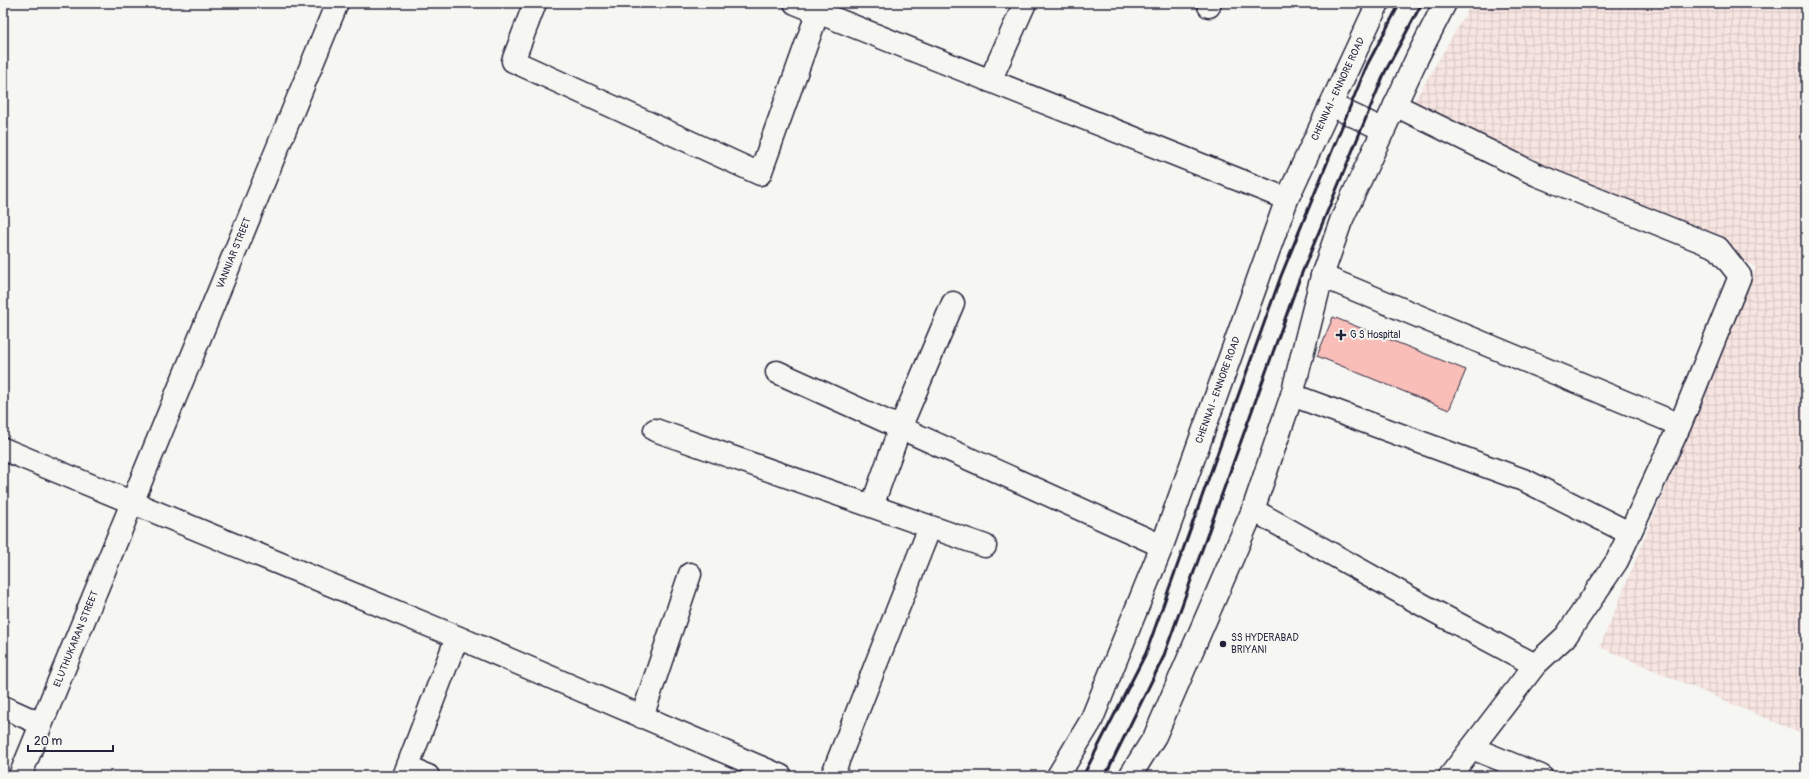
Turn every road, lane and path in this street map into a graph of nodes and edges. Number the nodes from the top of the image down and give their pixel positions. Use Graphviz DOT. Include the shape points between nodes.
graph roads {
  1 [pos="337,3"];
  2 [pos="535,3"];
  3 [pos="795,3"];
  4 [pos="1025,3"];
  5 [pos="1378,3"];
  6 [pos="1445,3"];
  7 [pos="819,8"];
  8 [pos="990,81"];
  9 [pos="1331,105"];
  10 [pos="1395,106"];
  11 [pos="1384,130"];
  12 [pos="1287,199"];
  13 [pos="1322,276"];
  14 [pos="953,303"];
  15 [pos="778,372"];
  16 [pos="1292,395"];
  17 [pos="1680,425"];
  18 [pos="900,428"];
  19 [pos="655,430"];
  20 [pos="3,449"];
  21 [pos="132,502"];
  22 [pos="872,506"];
  23 [pos="1253,510"];
  24 [pos="930,527"];
  25 [pos="1630,533"];
  26 [pos="985,546"];
  27 [pos="1162,546"];
  28 [pos="690,574"];
  29 [pos="457,637"];
  30 [pos="1536,665"];
  31 [pos="3,707"];
  32 [pos="642,716"];
  33 [pos="41,724"];
  34 [pos="1472,748"];
  35 [pos="405,772"];
  36 [pos="20,776"];
  37 [pos="428,776"];
  38 [pos="781,776"];
  39 [pos="832,776"];
  40 [pos="1058,776"];
  41 [pos="1130,776"];
  42 [pos="1450,776"];
  43 [pos="1541,776"];
  1 -- 21 [label="street, VANNIAR STREET"];
  2 -- 7 [label="street" via="513,61 760,174"];
  3 -- 7 [label="street"];
  4 -- 8 [label="street"];
  5 -- 9 [label="street, CHENNAI - ENNORE ROAD"];
  6 -- 10 [label="street"];
  7 -- 8 [label="street"];
  8 -- 12 [label="street"];
  9 -- 11 [label="street"];
  9 -- 12 [label="street, CHENNAI - ENNORE ROAD"];
  10 -- 11 [label="street"];
  10 -- 17 [label="street" via="1537,176 1718,248 1740,276"];
  11 -- 13 [label="street" via="1341,221"];
  12 -- 27 [label="street, CHENNAI - ENNORE ROAD"];
  13 -- 16 [label="street"];
  13 -- 17 [label="street"];
  14 -- 18 [label="street"];
  15 -- 18 [label="street"];
  16 -- 23 [label="street"];
  16 -- 25 [label="street" via="1526,481"];
  17 -- 25 [label="street"];
  18 -- 22 [label="street"];
  18 -- 27 [label="street"];
  19 -- 22 [label="street"];
  20 -- 21 [label="street"];
  21 -- 29 [label="street"];
  21 -- 33 [label="street, ELUTHUKARAN STREET"];
  22 -- 24 [label="street"];
  23 -- 30 [label="street"];
  23 -- 41 [label="street" via="1155,736"];
  24 -- 26 [label="street"];
  24 -- 39 [label="street"];
  25 -- 30 [label="street" via="1617,561 1566,636"];
  27 -- 40 [label="street, CHENNAI - ENNORE ROAD" via="1092,721"];
  28 -- 32 [label="street"];
  29 -- 32 [label="street"];
  29 -- 35 [label="street"];
  30 -- 34 [label="street"];
  31 -- 33 [label="street"];
  32 -- 38 [label="street"];
  33 -- 36 [label="street, ELUTHUKARAN STREET"];
  34 -- 42 [label="street"];
  34 -- 43 [label="street"];
  35 -- 37 [label="street"];
}
